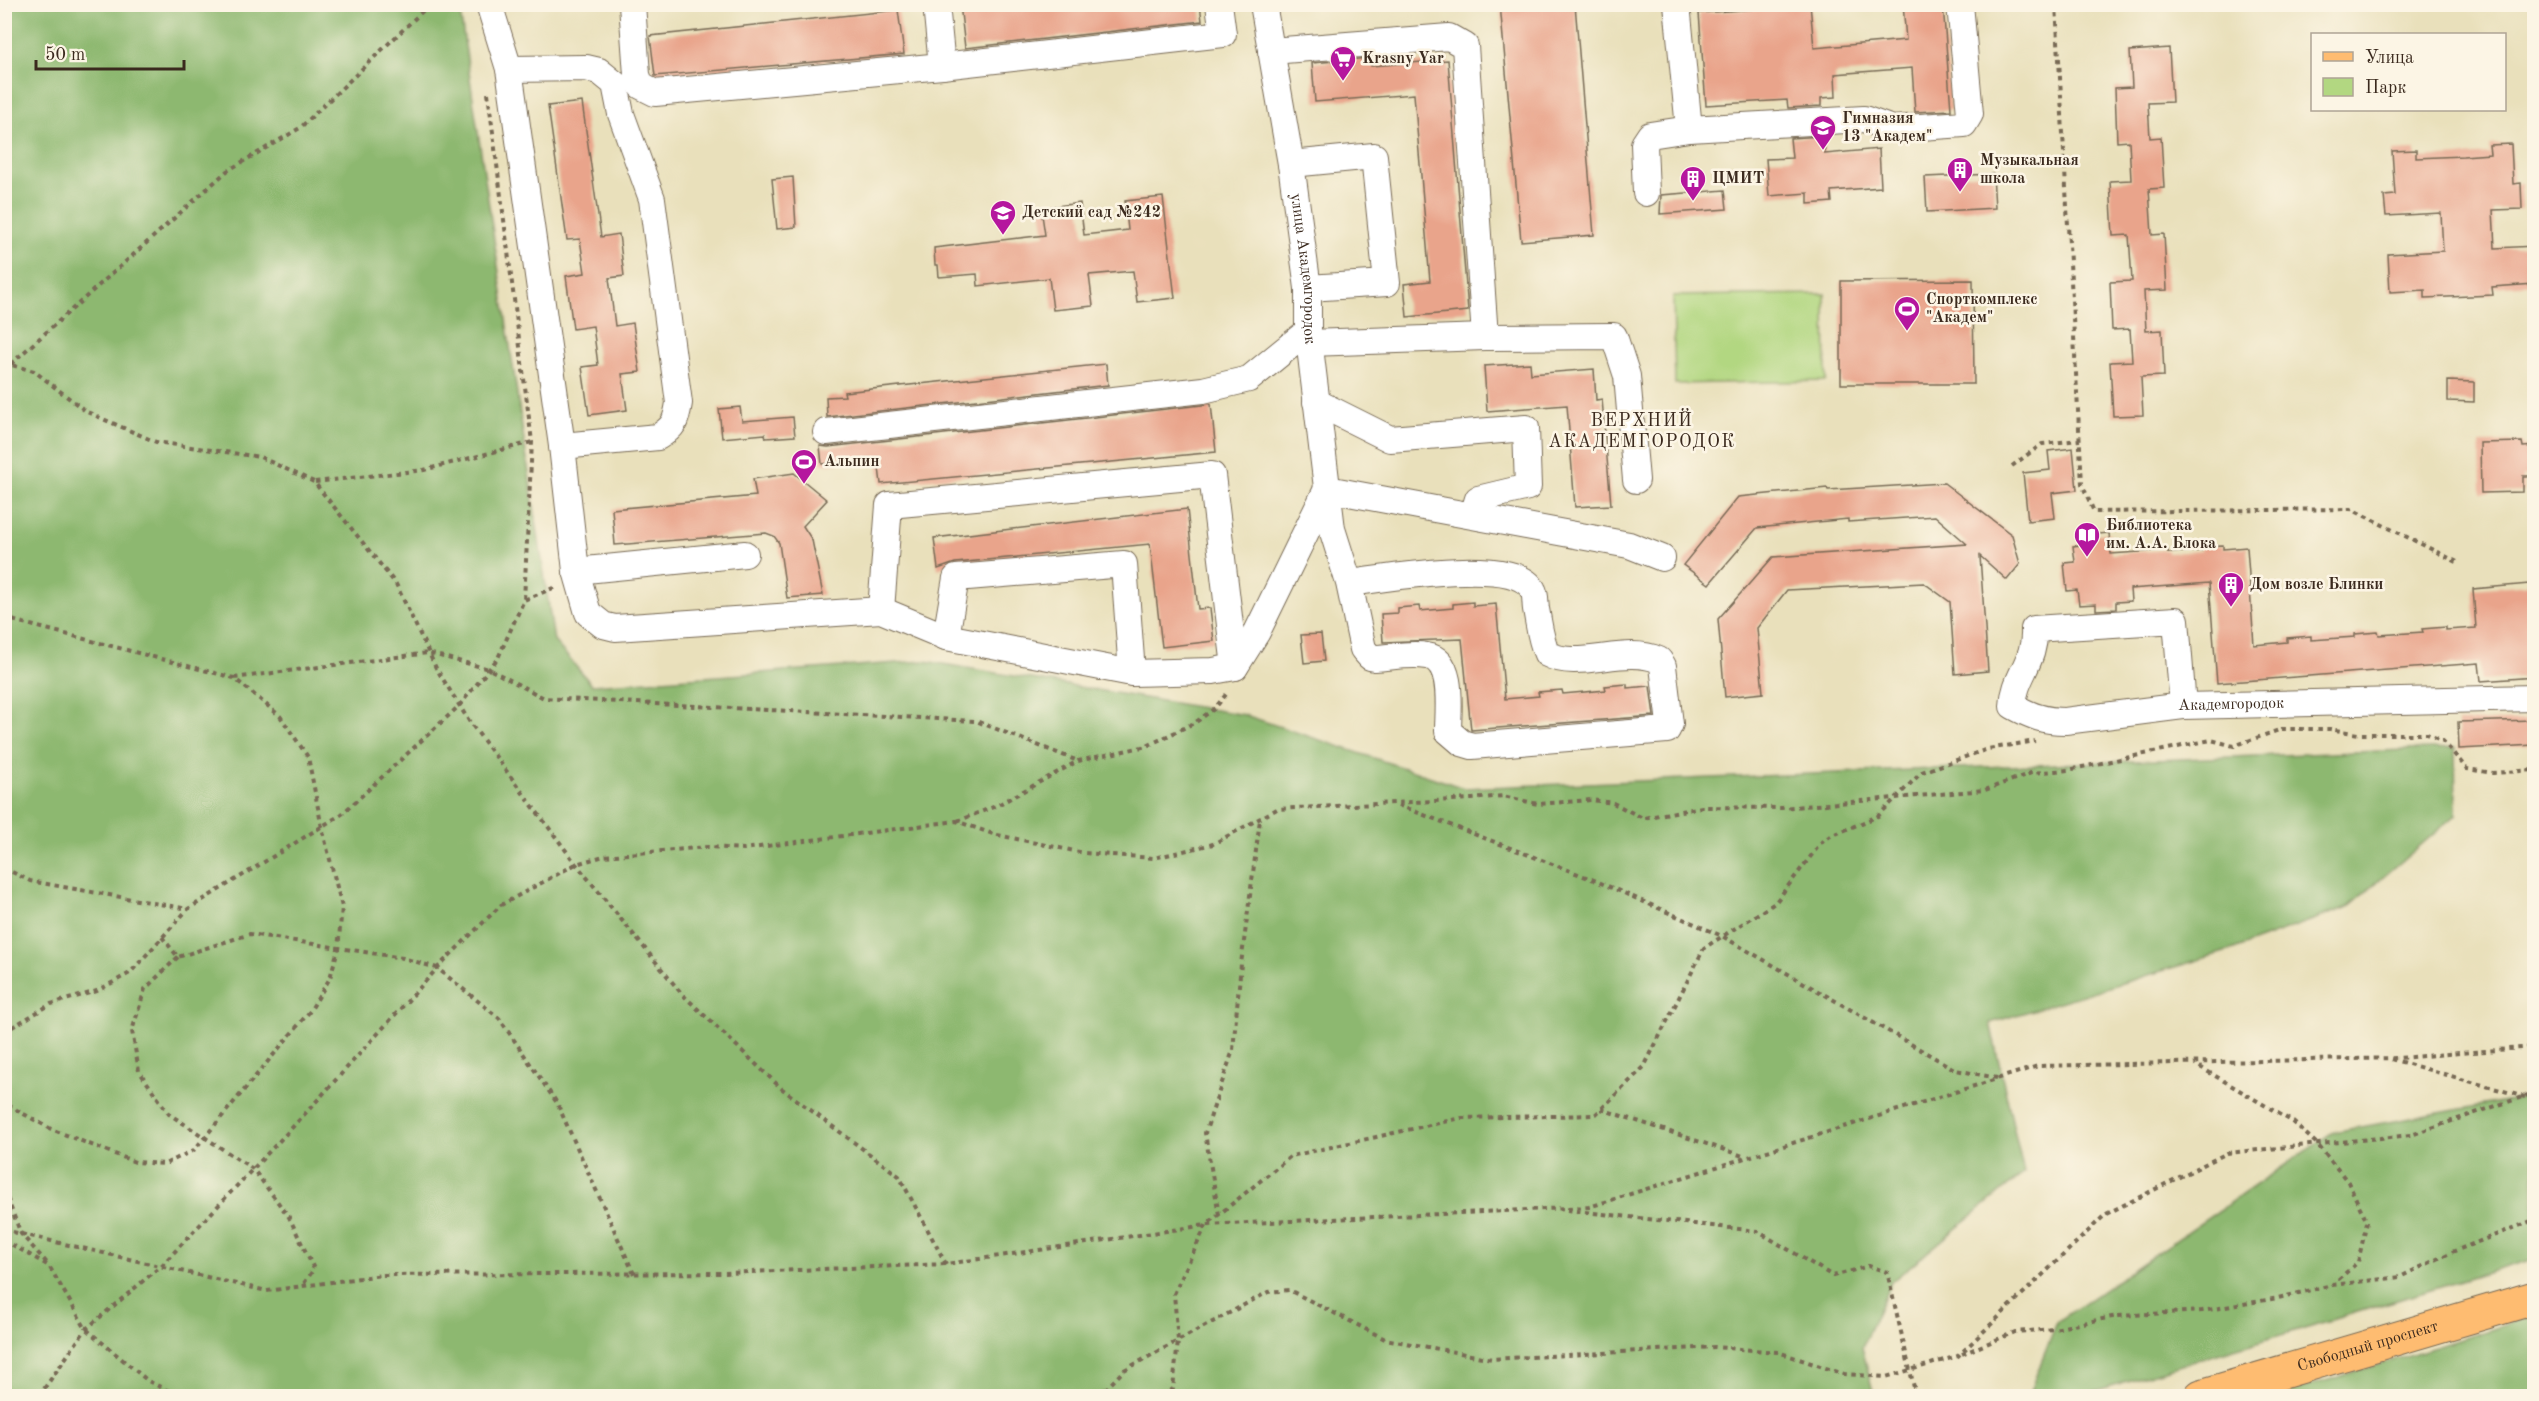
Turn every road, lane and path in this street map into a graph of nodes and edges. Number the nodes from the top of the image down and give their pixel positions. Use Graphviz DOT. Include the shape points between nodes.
graph roads {
  1 [pos="430,4"];
  2 [pos="489,4"];
  3 [pos="632,4"];
  4 [pos="936,4"];
  5 [pos="1219,4"];
  6 [pos="1263,4"];
  7 [pos="1677,4"];
  8 [pos="1960,4"];
  9 [pos="2056,4"];
  10 [pos="1271,51"];
  11 [pos="942,66"];
  12 [pos="509,69"];
  13 [pos="487,86"];
  14 [pos="1689,129"];
  15 [pos="1291,164"];
  16 [pos="1646,193"];
  17 [pos="1308,288"];
  18 [pos="1485,336"];
  19 [pos="1308,337"];
  20 [pos="4,363"];
  21 [pos="10,364"];
  22 [pos="4,370"];
  23 [pos="1316,402"];
  24 [pos="826,432"];
  25 [pos="2080,440"];
  26 [pos="532,442"];
  27 [pos="562,446"];
  28 [pos="2012,466"];
  29 [pos="1636,480"];
  30 [pos="314,482"];
  31 [pos="1327,489"];
  32 [pos="1473,515"];
  33 [pos="745,554"];
  34 [pos="1662,558"];
  35 [pos="2459,563"];
  36 [pos="575,565"];
  37 [pos="1349,582"];
  38 [pos="524,600"];
  39 [pos="881,610"];
  40 [pos="4,618"];
  41 [pos="946,637"];
  42 [pos="428,653"];
  43 [pos="1235,667"];
  44 [pos="489,669"];
  45 [pos="1132,673"];
  46 [pos="234,678"];
  47 [pos="2535,698"];
  48 [pos="459,706"];
  49 [pos="2183,706"];
  50 [pos="2044,739"];
  51 [pos="1078,762"];
  52 [pos="2535,770"];
  53 [pos="1897,797"];
  54 [pos="1394,803"];
  55 [pos="1260,819"];
  56 [pos="956,821"];
  57 [pos="322,828"];
  58 [pos="576,864"];
  59 [pos="4,868"];
  60 [pos="189,909"];
  61 [pos="1722,936"];
  62 [pos="162,937"];
  63 [pos="338,949"];
  64 [pos="178,957"];
  65 [pos="437,968"];
  66 [pos="4,1032"];
  67 [pos="2535,1047"];
  68 [pos="2387,1058"];
  69 [pos="2192,1063"];
  70 [pos="2000,1078"];
  71 [pos="2535,1094"];
  72 [pos="2525,1098"];
  73 [pos="4,1103"];
  74 [pos="1601,1109"];
  75 [pos="205,1137"];
  76 [pos="2317,1144"];
  77 [pos="1747,1158"];
  78 [pos="253,1169"];
  79 [pos="4,1190"];
  80 [pos="1555,1209"];
  81 [pos="1219,1215"];
  82 [pos="2535,1220"];
  83 [pos="1206,1225"];
  84 [pos="4,1230"];
  85 [pos="21,1234"];
  86 [pos="4,1240"];
  87 [pos="946,1264"];
  88 [pos="50,1266"];
  89 [pos="161,1266"];
  90 [pos="634,1274"];
  91 [pos="2332,1285"];
  92 [pos="302,1286"];
  93 [pos="2535,1298"];
  94 [pos="86,1329"];
  95 [pos="1178,1341"];
  96 [pos="1958,1356"];
  97 [pos="1911,1370"];
  98 [pos="39,1396"];
  99 [pos="179,1396"];
  100 [pos="1099,1396"];
  101 [pos="1162,1396"];
  102 [pos="1916,1396"];
  103 [pos="2201,1396"];
  1 -- 21 [label="path" via="300,128 227,171"];
  2 -- 12 [label="street"];
  3 -- 11 [label="street" via="637,75 642,86 656,93"];
  4 -- 11 [label="street"];
  5 -- 11 [label="street" via="1223,34"];
  6 -- 10 [label="street"];
  7 -- 14 [label="street"];
  8 -- 14 [label="street" via="1970,114 1964,124 1892,129 1864,119"];
  9 -- 25 [label="path"];
  10 -- 15 [label="street, улица Академгородок"];
  10 -- 18 [label="street" via="1449,37 1465,46"];
  12 -- 27 [label="street"];
  12 -- 27 [label="street" via="586,68 599,71 615,84 621,114 652,199 679,403 677,418 671,429 658,437"];
  13 -- 26 [label="path"];
  14 -- 16 [label="street" via="1650,135 1644,144"];
  15 -- 17 [label="street, улица Академгородок"];
  15 -- 17 [label="street" via="1374,156 1387,283"];
  17 -- 19 [label="street, улица Академгородок"];
  18 -- 19 [label="street"];
  18 -- 29 [label="street" via="1614,336 1627,376"];
  19 -- 23 [label="street, улица Академгородок"];
  19 -- 24 [label="street" via="1249,379 1203,390"];
  20 -- 21 [label="path"];
  21 -- 22 [label="path"];
  21 -- 30 [label="path" via="34,370 87,412 156,442 260,457"];
  23 -- 31 [label="street, улица Академгородок"];
  23 -- 32 [label="street" via="1390,439 1526,428 1528,487 1478,499"];
  25 -- 28 [label="path" via="2042,444"];
  25 -- 35 [label="path" via="2082,484 2094,512 2351,509"];
  26 -- 30 [label="path" via="424,470"];
  26 -- 38 [label="path"];
  27 -- 36 [label="street"];
  30 -- 42 [label="path" via="396,584"];
  31 -- 32 [label="street"];
  31 -- 37 [label="street, улица Академгородок" via="1332,529"];
  31 -- 43 [label="street" via="1257,632"];
  32 -- 34 [label="street" via="1629,545"];
  33 -- 36 [label="street"];
  36 -- 38 [label="path" via="568,582"];
  36 -- 39 [label="street" via="588,613 615,628"];
  37 -- 37 [label="street, улица Академгородок" via="1473,569 1500,571 1515,577 1533,590 1546,654 1565,660 1637,655 1659,660 1670,724 1667,730 1472,746 1462,743 1448,731 1447,676 1443,666 1428,656 1370,657 1363,649"];
  38 -- 44 [label="path" via="498,658"];
  39 -- 41 [label="street"];
  39 -- 43 [label="street" via="889,505 1212,475"];
  40 -- 46 [label="path"];
  41 -- 45 [label="street"];
  41 -- 45 [label="street" via="956,578 1124,564"];
  42 -- 44 [label="path"];
  42 -- 46 [label="path"];
  42 -- 48 [label="path"];
  43 -- 45 [label="street"];
  43 -- 51 [label="path" via="1233,684 1215,708 1196,722 1147,746"];
  44 -- 48 [label="path"];
  44 -- 51 [label="path" via="544,698 976,721"];
  46 -- 57 [label="path" via="280,716 308,757"];
  47 -- 49 [label="street, Академгородок"];
  48 -- 57 [label="path"];
  48 -- 58 [label="path"];
  49 -- 49 [label="street, Академгородок" via="2047,721 2013,706 2013,693 2035,644 2034,629 2176,620"];
  50 -- 53 [label="path" via="1988,749 1922,772"];
  51 -- 56 [label="path" via="996,806"];
  52 -- 53 [label="path" via="2493,773 2467,769 2443,741 2427,734 2282,729 2234,746 2211,740 2068,770 2031,773 1985,790"];
  53 -- 54 [label="path" via="1782,808 1702,807 1643,818 1613,803 1591,800 1538,804 1503,796"];
  53 -- 61 [label="path" via="1878,816 1824,839 1775,903"];
  54 -- 55 [label="path" via="1277,809"];
  54 -- 61 [label="path" via="1594,880"];
  55 -- 56 [label="path" via="1214,844 1154,858 1084,853 993,834"];
  55 -- 81 [label="path" via="1233,1050 1205,1133"];
  56 -- 58 [label="path" via="744,849 708,847 604,856"];
  57 -- 60 [label="path"];
  57 -- 63 [label="path" via="342,907"];
  58 -- 65 [label="path" via="501,905"];
  58 -- 87 [label="path" via="682,994 781,1088 899,1176"];
  59 -- 60 [label="path" via="30,881"];
  60 -- 62 [label="path"];
  61 -- 70 [label="path" via="1956,1070"];
  61 -- 74 [label="path" via="1704,948 1644,1067"];
  62 -- 64 [label="path"];
  62 -- 66 [label="path" via="130,973 97,991 51,1004"];
  63 -- 64 [label="path" via="250,934"];
  63 -- 65 [label="path" via="403,958"];
  63 -- 75 [label="path" via="330,978 310,1011"];
  64 -- 75 [label="path" via="145,989 132,1031 139,1071 169,1114"];
  65 -- 78 [label="path"];
  65 -- 90 [label="path" via="499,1018 557,1103"];
  67 -- 68 [label="path"];
  68 -- 69 [label="path"];
  68 -- 72 [label="path"];
  69 -- 70 [label="path" via="2038,1066"];
  69 -- 76 [label="path" via="2293,1122"];
  70 -- 77 [label="path"];
  71 -- 72 [label="path"];
  72 -- 76 [label="path" via="2411,1135"];
  73 -- 75 [label="path" via="51,1129 135,1162 165,1164 194,1150"];
  74 -- 77 [label="path"];
  74 -- 81 [label="path" via="1595,1115 1461,1118 1291,1156"];
  75 -- 78 [label="path"];
  76 -- 91 [label="path" via="2348,1182 2367,1222 2358,1262"];
  76 -- 96 [label="path" via="2227,1153 2106,1214"];
  77 -- 80 [label="path" via="1589,1207"];
  78 -- 89 [label="path"];
  78 -- 92 [label="path" via="289,1217 314,1269"];
  79 -- 85 [label="path"];
  80 -- 83 [label="path"];
  80 -- 97 [label="path" via="1757,1231 1833,1276 1869,1266 1887,1272"];
  81 -- 83 [label="path"];
  82 -- 91 [label="path" via="2400,1277"];
  83 -- 87 [label="path"];
  83 -- 95 [label="path" via="1174,1294"];
  84 -- 85 [label="path"];
  85 -- 88 [label="path"];
  85 -- 89 [label="path"];
  86 -- 88 [label="path"];
  87 -- 90 [label="path"];
  88 -- 94 [label="path"];
  89 -- 92 [label="path" via="267,1291"];
  89 -- 94 [label="path"];
  90 -- 92 [label="path" via="382,1275"];
  91 -- 96 [label="path" via="2202,1311 2117,1316 2054,1329 2015,1332"];
  93 -- 103 [label="main road, Свободный проспект"];
  94 -- 98 [label="path"];
  94 -- 99 [label="path" via="148,1381"];
  95 -- 97 [label="path" via="1268,1292 1289,1290 1385,1339 1492,1359 1715,1347 1778,1352 1844,1374 1886,1377"];
  95 -- 100 [label="path" via="1124,1370"];
  95 -- 101 [label="path" via="1173,1389"];
  96 -- 97 [label="path"];
  97 -- 102 [label="path"];
}
